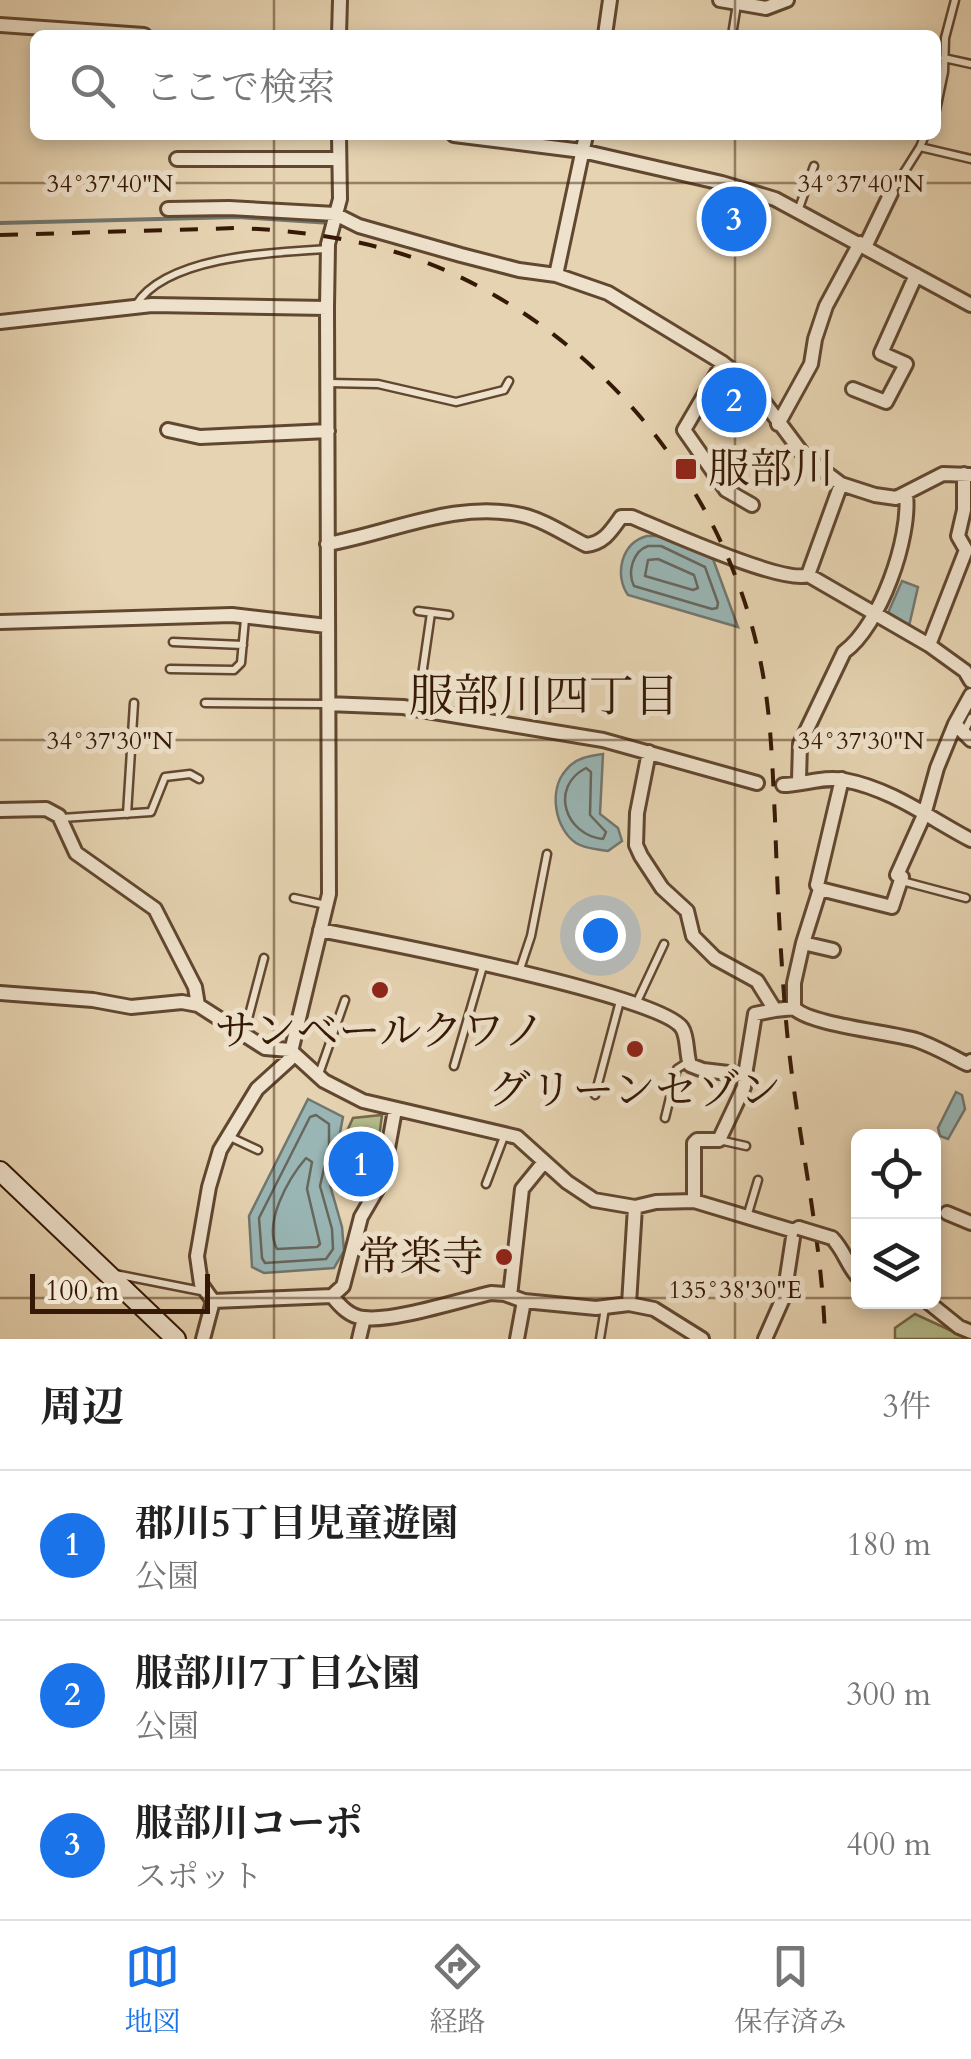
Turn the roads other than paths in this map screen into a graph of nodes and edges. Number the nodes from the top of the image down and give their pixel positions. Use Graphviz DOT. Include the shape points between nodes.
graph roads {
  1 [pos="340,0"];
  2 [pos="610,0"];
  3 [pos="720,0"];
  4 [pos="787,0"];
  5 [pos="955,0"];
  6 [pos="737,4"];
  7 [pos="0,25"];
  8 [pos="72,30"];
  9 [pos="340,30"];
  10 [pos="606,30"];
  11 [pos="733,30"];
  12 [pos="944,58"];
  13 [pos="971,64"];
  14 [pos="941,78"];
  15 [pos="339,140"];
  16 [pos="494,140"];
  17 [pos="585,140"];
  18 [pos="924,140"];
  19 [pos="920,147"];
  20 [pos="582,151"];
  21 [pos="971,158"];
  22 [pos="177,159"];
  23 [pos="338,159"];
  24 [pos="814,166"];
  25 [pos="891,193"];
  26 [pos="168,209"];
  27 [pos="798,211"];
  28 [pos="335,214"];
  29 [pos="862,245"];
  30 [pos="328,249"];
  31 [pos="556,275"];
  32 [pos="916,275"];
  33 [pos="971,304"];
  34 [pos="136,306"];
  35 [pos="327,308"];
  36 [pos="0,322"];
  37 [pos="723,363"];
  38 [pos="509,380"];
  39 [pos="327,382"];
  40 [pos="853,389"];
  41 [pos="778,424"];
  42 [pos="168,430"];
  43 [pos="328,430"];
  44 [pos="968,474"];
  45 [pos="841,484"];
  46 [pos="906,494"];
  47 [pos="752,505"];
  48 [pos="327,544"];
  49 [pos="808,575"];
  50 [pos="418,611"];
  51 [pos="430,613"];
  52 [pos="450,615"];
  53 [pos="872,615"];
  54 [pos="246,618"];
  55 [pos="0,622"];
  56 [pos="327,626"];
  57 [pos="173,642"];
  58 [pos="242,645"];
  59 [pos="930,646"];
  60 [pos="170,668"];
  61 [pos="971,682"];
  62 [pos="971,695"];
  63 [pos="205,703"];
  64 [pos="134,704"];
  65 [pos="328,704"];
  66 [pos="417,710"];
  67 [pos="971,718"];
  68 [pos="963,732"];
  69 [pos="649,752"];
  70 [pos="199,779"];
  71 [pos="842,779"];
  72 [pos="799,780"];
  73 [pos="757,783"];
  74 [pos="783,784"];
  75 [pos="0,810"];
  76 [pos="127,814"];
  77 [pos="924,815"];
  78 [pos="61,818"];
  79 [pos="971,840"];
  80 [pos="548,854"];
  81 [pos="900,881"];
  82 [pos="820,888"];
  83 [pos="294,898"];
  84 [pos="966,898"];
  85 [pos="326,904"];
  86 [pos="320,930"];
  87 [pos="803,942"];
  88 [pos="664,944"];
  89 [pos="833,950"];
  90 [pos="264,958"];
  91 [pos="484,963"];
  92 [pos="519,972"];
  93 [pos="0,993"];
  94 [pos="345,1000"];
  95 [pos="620,1000"];
  96 [pos="198,1004"];
  97 [pos="634,1006"];
  98 [pos="794,1008"];
  99 [pos="775,1010"];
  100 [pos="243,1036"];
  101 [pos="290,1050"];
  102 [pos="689,1061"];
  103 [pos="971,1061"];
  104 [pos="454,1066"];
  105 [pos="745,1075"];
  106 [pos="318,1076"];
  107 [pos="595,1096"];
  108 [pos="394,1110"];
  109 [pos="665,1118"];
  110 [pos="505,1134"];
  111 [pos="228,1136"];
  112 [pos="720,1140"];
  113 [pos="746,1146"];
  114 [pos="258,1150"];
  115 [pos="544,1162"];
  116 [pos="0,1171"];
  117 [pos="758,1180"];
  118 [pos="486,1184"];
  119 [pos="694,1201"];
  120 [pos="636,1207"];
  121 [pos="947,1213"];
  122 [pos="747,1217"];
  123 [pos="971,1223"];
  124 [pos="797,1229"];
  125 [pos="851,1269"];
  126 [pos="107,1273"];
  127 [pos="210,1296"];
  128 [pos="332,1296"];
  129 [pos="510,1296"];
  130 [pos="524,1301"];
  131 [pos="629,1304"];
  132 [pos="605,1307"];
  133 [pos="937,1309"];
  134 [pos="364,1318"];
  135 [pos="971,1332"];
  136 [pos="176,1339"];
  137 [pos="203,1339"];
  138 [pos="359,1339"];
  139 [pos="517,1339"];
  140 [pos="600,1339"];
  141 [pos="702,1339"];
  142 [pos="765,1339"];
  1 -- 9 [label="street"];
  2 -- 10 [label="street"];
  3 -- 6 [label="street"];
  4 -- 6 [label="street" via="766,8"];
  5 -- 12 [label="lane"];
  6 -- 11 [label="lane"];
  7 -- 8 [label="street"];
  12 -- 13 [label="lane"];
  12 -- 14 [label="lane"];
  15 -- 23 [label="street"];
  16 -- 20 [label="street"];
  17 -- 20 [label="street"];
  18 -- 19 [label="lane"];
  19 -- 21 [label="lane"];
  19 -- 25 [label="lane"];
  20 -- 27 [label="street" via="722,184"];
  20 -- 31 [label="street"];
  22 -- 23 [label="street"];
  23 -- 28 [label="street"];
  24 -- 27 [label="lane"];
  25 -- 29 [label="street"];
  26 -- 28 [label="street"];
  27 -- 29 [label="street"];
  28 -- 30 [label="street"];
  28 -- 31 [label="street" via="461,255"];
  29 -- 32 [label="street"];
  29 -- 41 [label="street" via="826,306 812,364"];
  30 -- 34 [label="lane" via="260,254 188,270 158,282"];
  30 -- 35 [label="street"];
  31 -- 37 [label="street" via="608,293"];
  32 -- 33 [label="street"];
  32 -- 40 [label="street" via="881,353 906,364 886,402"];
  34 -- 35 [label="street"];
  34 -- 36 [label="street"];
  35 -- 39 [label="street"];
  37 -- 41 [label="street" via="752,386"];
  37 -- 47 [label="street" via="684,430 726,490"];
  38 -- 39 [label="lane" via="504,390 456,402 378,384"];
  39 -- 43 [label="street"];
  41 -- 45 [label="street" via="805,458"];
  42 -- 43 [label="street" via="200,437"];
  43 -- 48 [label="street"];
  44 -- 46 [label="street" via="930,478"];
  44 -- 59 [label="street" via="958,536 966,550"];
  45 -- 46 [label="street" via="874,495"];
  45 -- 49 [label="street"];
  46 -- 53 [label="street" via="904,537"];
  48 -- 49 [label="street" via="454,513 484,512 535,520 586,545 632,517 760,568"];
  48 -- 56 [label="street"];
  49 -- 53 [label="street"];
  50 -- 51 [label="lane"];
  51 -- 52 [label="lane"];
  51 -- 66 [label="lane"];
  53 -- 59 [label="street"];
  53 -- 72 [label="street" via="844,652 800,744"];
  54 -- 55 [label="street"];
  54 -- 56 [label="street"];
  54 -- 58 [label="lane"];
  56 -- 65 [label="street"];
  57 -- 58 [label="lane"];
  58 -- 60 [label="lane" via="234,670"];
  59 -- 61 [label="street" via="965,670"];
  62 -- 68 [label="street"];
  63 -- 65 [label="lane"];
  64 -- 76 [label="lane"];
  65 -- 66 [label="street"];
  65 -- 85 [label="street"];
  66 -- 69 [label="street"];
  67 -- 68 [label="lane"];
  68 -- 77 [label="street" via="937,768"];
  69 -- 73 [label="street"];
  69 -- 99 [label="street" via="637,813 640,856 686,911 693,936 714,958 758,981"];
  70 -- 76 [label="lane" via="165,776 150,812"];
  71 -- 72 [label="street"];
  71 -- 77 [label="street" via="887,793"];
  71 -- 82 [label="street"];
  72 -- 74 [label="street"];
  75 -- 78 [label="street" via="46,810"];
  76 -- 78 [label="lane"];
  77 -- 79 [label="street"];
  77 -- 81 [label="street"];
  78 -- 96 [label="street" via="76,854 155,909"];
  80 -- 92 [label="lane"];
  81 -- 82 [label="street" via="892,907"];
  81 -- 84 [label="lane"];
  82 -- 87 [label="street"];
  83 -- 85 [label="lane"];
  85 -- 86 [label="street"];
  86 -- 91 [label="street"];
  86 -- 101 [label="street"];
  87 -- 89 [label="street"];
  87 -- 98 [label="street"];
  88 -- 97 [label="lane"];
  90 -- 100 [label="lane"];
  91 -- 92 [label="street"];
  91 -- 104 [label="lane"];
  92 -- 95 [label="street"];
  93 -- 96 [label="street" via="131,1007"];
  94 -- 106 [label="lane"];
  95 -- 97 [label="street"];
  95 -- 107 [label="lane"];
  96 -- 100 [label="street"];
  97 -- 102 [label="street" via="684,1029"];
  98 -- 99 [label="street"];
  98 -- 103 [label="street"];
  99 -- 105 [label="street" via="755,1014"];
  100 -- 101 [label="street" via="265,1048"];
  101 -- 106 [label="street"];
  101 -- 111 [label="street" via="289,1060 257,1089"];
  102 -- 105 [label="street" via="704,1070"];
  102 -- 109 [label="lane" via="677,1068"];
  105 -- 112 [label="street"];
  106 -- 108 [label="street"];
  108 -- 110 [label="street"];
  108 -- 128 [label="street" via="382,1181 361,1217 343,1286"];
  110 -- 115 [label="street"];
  110 -- 118 [label="lane"];
  111 -- 114 [label="lane"];
  111 -- 127 [label="street" via="208,1187 197,1256"];
  112 -- 113 [label="lane"];
  112 -- 119 [label="street" via="694,1144"];
  115 -- 120 [label="street" via="594,1200"];
  115 -- 129 [label="street" via="522,1189"];
  116 -- 126 [label="main road"];
  117 -- 122 [label="lane"];
  119 -- 120 [label="street"];
  119 -- 122 [label="street"];
  120 -- 131 [label="street"];
  121 -- 123 [label="street"];
  122 -- 124 [label="street"];
  124 -- 125 [label="street, bridge" via="832,1238"];
  124 -- 142 [label="street" via="784,1296"];
  126 -- 127 [label="lane"];
  126 -- 136 [label="main road"];
  127 -- 128 [label="street"];
  127 -- 137 [label="street"];
  128 -- 134 [label="street"];
  129 -- 130 [label="street"];
  129 -- 134 [label="street"];
  130 -- 132 [label="street"];
  130 -- 139 [label="street"];
  131 -- 132 [label="street"];
  131 -- 141 [label="street" via="654,1310"];
  132 -- 140 [label="lane"];
  133 -- 135 [label="street"];
  134 -- 138 [label="street"];
}
